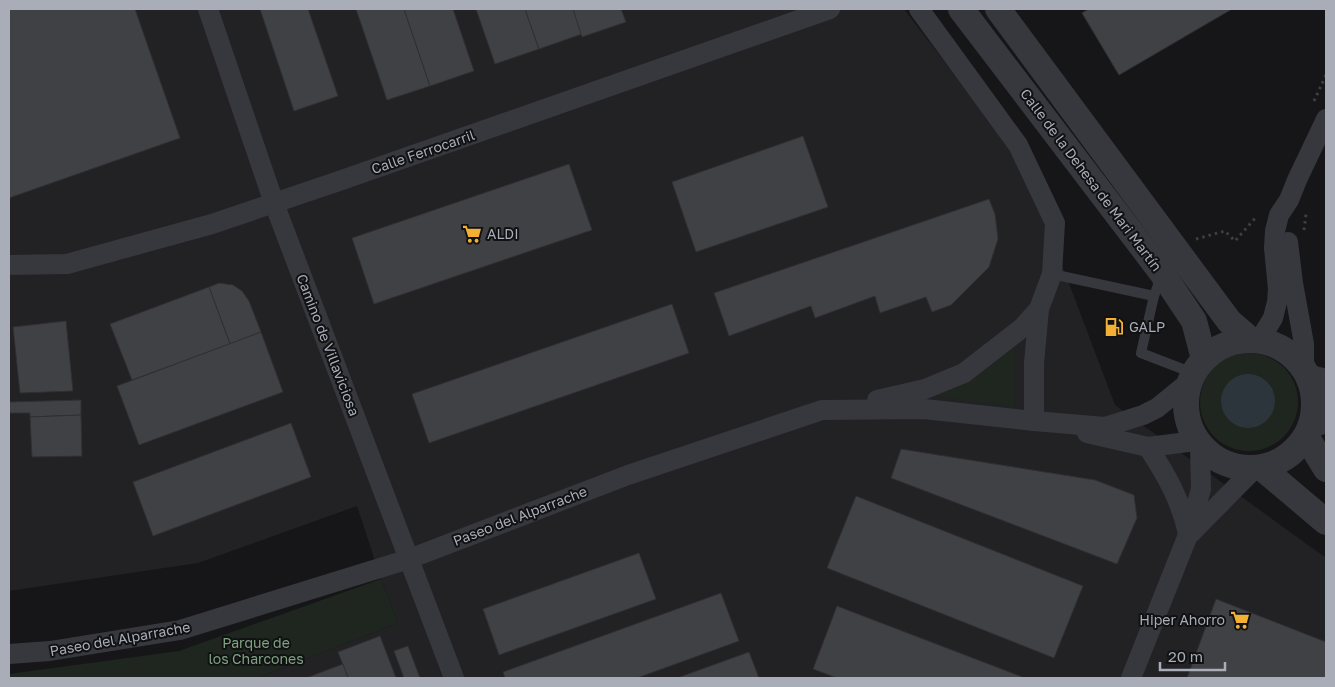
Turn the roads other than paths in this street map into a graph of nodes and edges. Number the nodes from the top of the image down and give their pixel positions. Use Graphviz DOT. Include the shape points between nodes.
graph roads {
  1 [pos="208,9"];
  2 [pos="830,9"];
  3 [pos="917,9"];
  4 [pos="961,9"];
  5 [pos="998,9"];
  6 [pos="1319,114"];
  7 [pos="1289,200"];
  8 [pos="274,203"];
  9 [pos="9,265"];
  10 [pos="1052,274"];
  11 [pos="1158,285"];
  12 [pos="1039,309"];
  13 [pos="1255,340"];
  14 [pos="1195,372"];
  15 [pos="1312,374"];
  16 [pos="822,410"];
  17 [pos="1034,421"];
  18 [pos="1314,429"];
  19 [pos="1198,444"];
  20 [pos="1148,447"];
  21 [pos="1258,468"];
  22 [pos="1326,469"];
  23 [pos="1326,522"];
  24 [pos="1188,535"];
  25 [pos="409,559"];
  26 [pos="9,654"];
  27 [pos="454,678"];
  28 [pos="1131,678"];
  1 -- 8 [label="street, Camino de Villaviciosa"];
  2 -- 8 [label="street, Calle Ferrocarril"];
  3 -- 10 [label="street" via="1018,145 1056,223"];
  4 -- 11 [label="street, Calle de la Dehesa de Mari Martín"];
  5 -- 13 [label="street, Calle de la Dehesa de Mari Martín" via="1229,321"];
  6 -- 7 [label="street"];
  7 -- 13 [label="street" via="1279,215 1275,231 1277,302 1273,318"];
  7 -- 15 [label="street" via="1288,248"];
  8 -- 9 [label="street, Calle Ferrocarril" via="212,224 67,264"];
  8 -- 25 [label="street, Camino de Villaviciosa"];
  10 -- 11 [label="lane"];
  10 -- 12 [label="street"];
  11 -- 14 [label="street, Calle de la Dehesa de Mari Martín" via="1194,321"];
  11 -- 14 [label="lane" via="1141,353"];
  12 -- 16 [label="street" via="1022,328 964,373 925,389"];
  12 -- 17 [label="street" via="1034,363"];
  13 -- 14 [label="street" via="1234,342 1218,349"];
  13 -- 15 [label="street" via="1277,346"];
  14 -- 17 [label="street, Paseo del Alparrache" via="1150,411 1126,421 1105,427"];
  14 -- 19 [label="street" via="1185,402 1188,422"];
  15 -- 18 [label="street"];
  16 -- 17 [label="street, Paseo del Alparrache" via="924,409"];
  16 -- 25 [label="street, Paseo del Alparrache" via="628,475"];
  17 -- 20 [label="street, Paseo del Alparrache"];
  18 -- 21 [label="street" via="1295,451 1280,462"];
  18 -- 22 [label="street"];
  19 -- 20 [label="street, Paseo del Alparrache"];
  19 -- 21 [label="street" via="1216,459 1234,467"];
  19 -- 24 [label="street" via="1201,488"];
  20 -- 24 [label="street" via="1171,483"];
  21 -- 23 [label="street"];
  21 -- 24 [label="street"];
  24 -- 28 [label="street"];
  25 -- 26 [label="street, Paseo del Alparrache" via="180,630 50,651"];
  25 -- 27 [label="street, Camino de Villaviciosa"];
}
